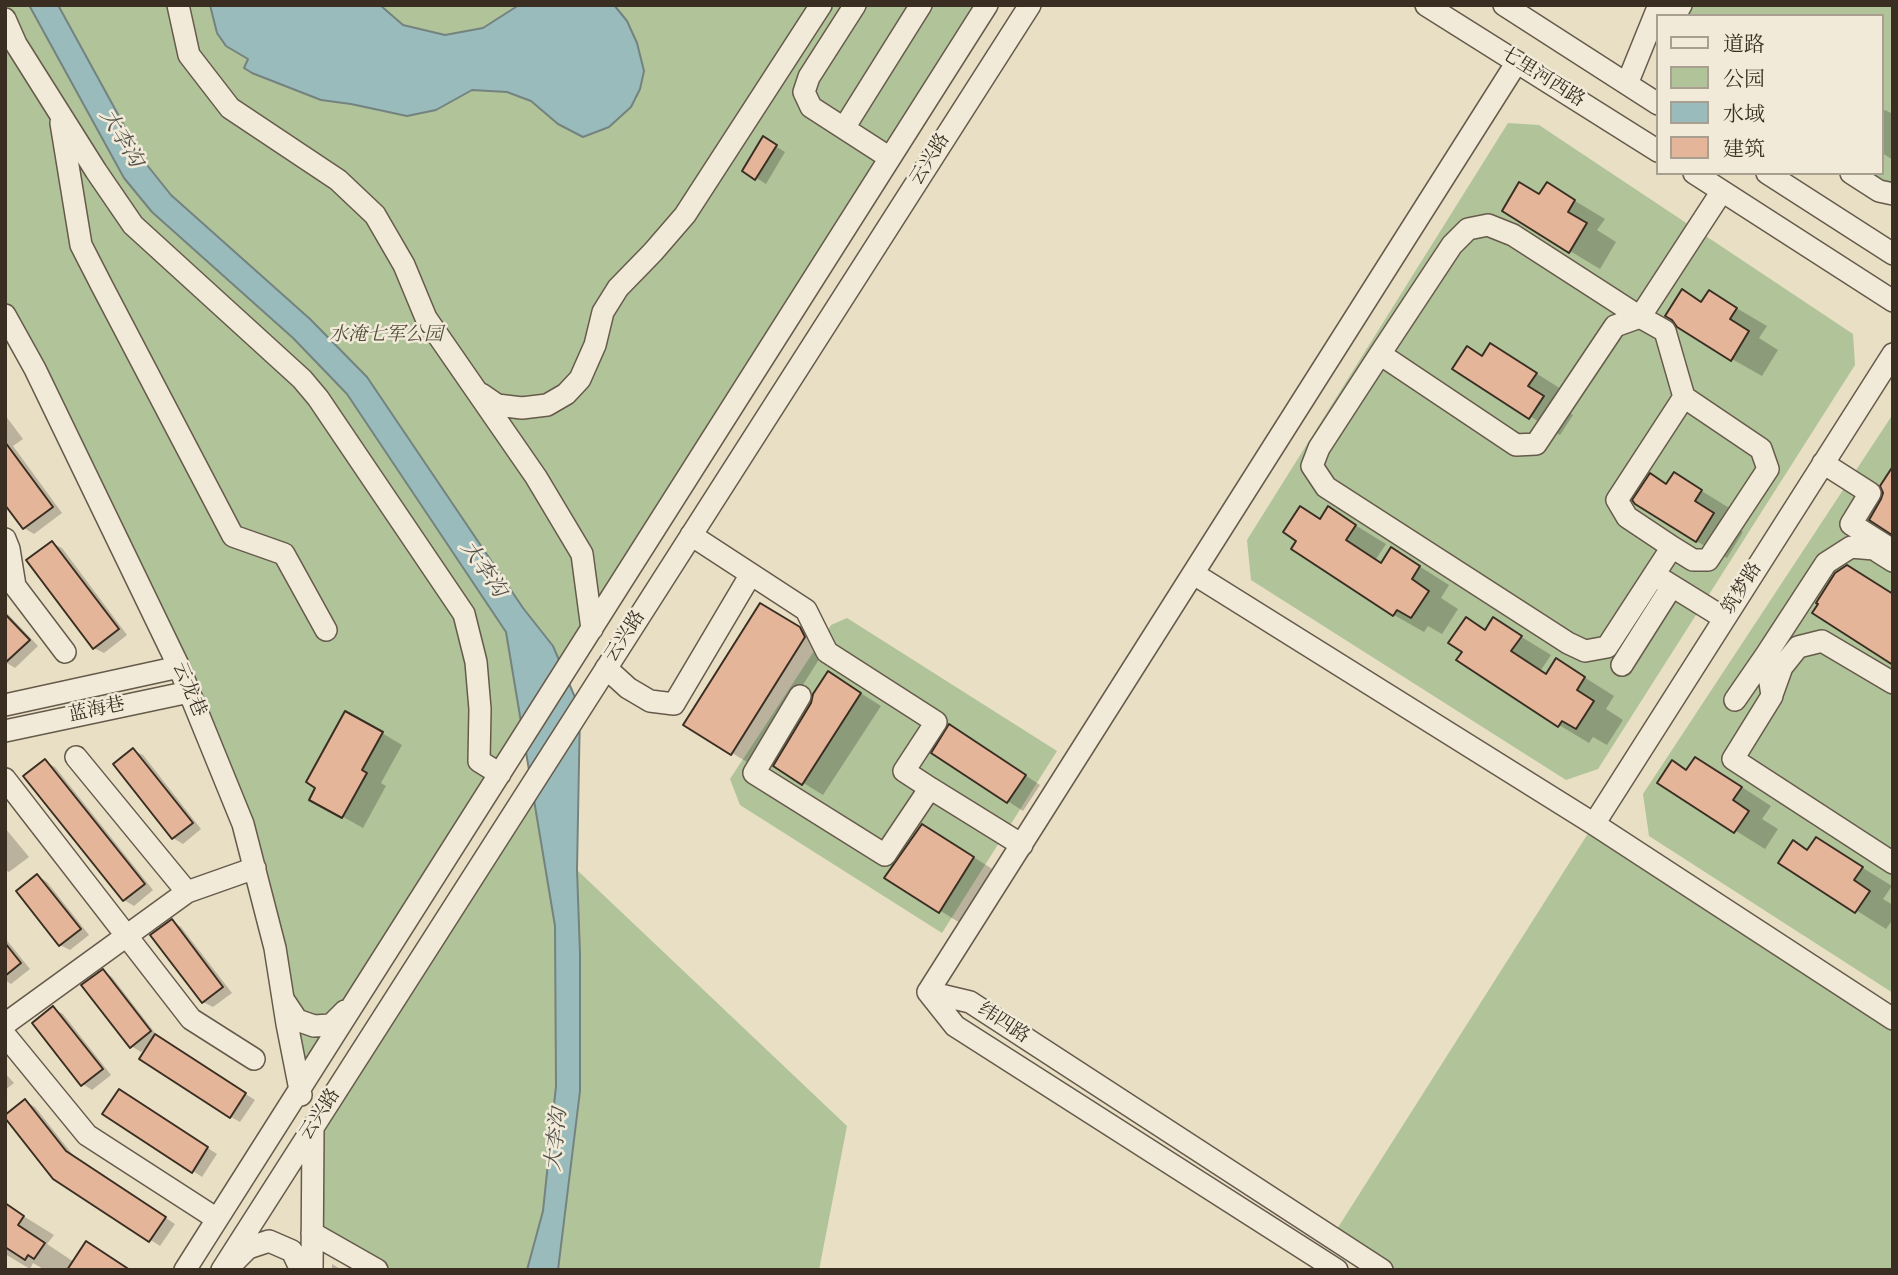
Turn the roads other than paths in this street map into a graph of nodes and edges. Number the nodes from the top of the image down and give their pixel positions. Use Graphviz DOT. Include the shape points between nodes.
graph roads {
  1 [pos="177,5"];
  2 [pos="821,5"];
  3 [pos="855,5"];
  4 [pos="921,5"];
  5 [pos="987,5"];
  6 [pos="1030,5"];
  7 [pos="1426,5"];
  8 [pos="1504,5"];
  9 [pos="1659,5"];
  10 [pos="5,19"];
  11 [pos="1517,62"];
  12 [pos="1627,84"];
  13 [pos="1657,103"];
  14 [pos="59,112"];
  15 [pos="844,128"];
  16 [pos="1657,150"];
  17 [pos="890,158"];
  18 [pos="1697,175"];
  19 [pos="1770,175"];
  20 [pos="1854,175"];
  21 [pos="1722,191"];
  22 [pos="1893,194"];
  23 [pos="1893,254"];
  24 [pos="1893,301"];
  25 [pos="1640,317"];
  26 [pos="8,327"];
  27 [pos="1893,354"];
  28 [pos="1380,355"];
  29 [pos="473,388"];
  30 [pos="1684,397"];
  31 [pos="1823,463"];
  32 [pos="691,535"];
  33 [pos="5,539"];
  34 [pos="1672,547"];
  35 [pos="1893,551"];
  36 [pos="1893,561"];
  37 [pos="1195,573"];
  38 [pos="751,574"];
  39 [pos="1654,575"];
  40 [pos="1672,586"];
  41 [pos="1724,618"];
  42 [pos="326,629"];
  43 [pos="592,629"];
  44 [pos="65,652"];
  45 [pos="1766,655"];
  46 [pos="1622,665"];
  47 [pos="179,667"];
  48 [pos="606,668"];
  49 [pos="1893,683"];
  50 [pos="190,692"];
  51 [pos="800,696"];
  52 [pos="1772,696"];
  53 [pos="1735,700"];
  54 [pos="5,705"];
  55 [pos="5,731"];
  56 [pos="76,757"];
  57 [pos="503,769"];
  58 [pos="5,779"];
  59 [pos="930,788"];
  60 [pos="1594,824"];
  61 [pos="1022,845"];
  62 [pos="1893,863"];
  63 [pos="255,868"];
  64 [pos="187,892"];
  65 [pos="127,935"];
  66 [pos="928,992"];
  67 [pos="283,998"];
  68 [pos="357,1000"];
  69 [pos="1893,1019"];
  70 [pos="5,1024"];
  71 [pos="5,1035"];
  72 [pos="254,1059"];
  73 [pos="299,1091"];
  74 [pos="313,1127"];
  75 [pos="217,1219"];
  76 [pos="312,1233"];
  77 [pos="248,1248"];
  78 [pos="186,1270"];
  79 [pos="224,1270"];
  80 [pos="234,1270"];
  81 [pos="301,1270"];
  82 [pos="312,1270"];
  83 [pos="377,1270"];
  84 [pos="1337,1270"];
  85 [pos="1382,1270"];
  1 -- 29 [label="street" via="189,55 230,108 338,180 375,215 404,265 426,318"];
  2 -- 29 [label="street" via="685,215 618,288 603,312 580,379 547,405 522,408 497,405"];
  3 -- 15 [label="street" via="809,77 804,93 811,107"];
  4 -- 15 [label="street"];
  5 -- 17 [label="street, 云兴路"];
  6 -- 32 [label="street, 云兴路"];
  7 -- 11 [label="street, 七里河西路"];
  8 -- 12 [label="street"];
  9 -- 12 [label="street"];
  10 -- 14 [label="street"];
  11 -- 16 [label="street, 七里河西路"];
  11 -- 37 [label="street"];
  12 -- 13 [label="street"];
  14 -- 42 [label="street" via="81,245 233,536 284,554"];
  14 -- 57 [label="street" via="133,225 318,398 464,614 476,662 479,761"];
  15 -- 17 [label="street"];
  17 -- 43 [label="street, 云兴路"];
  18 -- 21 [label="street"];
  19 -- 23 [label="street"];
  20 -- 22 [label="street"];
  21 -- 24 [label="street"];
  21 -- 25 [label="street"];
  25 -- 28 [label="street" via="1615,326 1536,444 1516,445"];
  25 -- 28 [label="street" via="1513,235 1488,225 1468,229 1452,246"];
  25 -- 30 [label="street" via="1665,331"];
  26 -- 47 [label="street, 云龙巷" via="40,380"];
  27 -- 31 [label="street, 筑梦路"];
  28 -- 39 [label="street" via="1319,448 1312,466 1326,487 1585,651 1607,647"];
  29 -- 43 [label="street" via="536,477 582,554"];
  30 -- 34 [label="street" via="1617,500 1627,517"];
  30 -- 34 [label="street" via="1761,449 1768,469 1708,560 1693,560"];
  31 -- 35 [label="street" via="1871,493 1851,524"];
  31 -- 41 [label="street, 筑梦路"];
  32 -- 38 [label="street"];
  32 -- 48 [label="street, 云兴路"];
  33 -- 44 [label="street" via="15,586"];
  34 -- 39 [label="street"];
  36 -- 45 [label="street" via="1874,549 1851,547 1826,563"];
  37 -- 60 [label="street"];
  37 -- 61 [label="street"];
  38 -- 48 [label="street" via="674,704 650,701"];
  38 -- 59 [label="street" via="806,610 827,652 936,722 904,771"];
  39 -- 40 [label="street"];
  40 -- 41 [label="street"];
  40 -- 46 [label="street"];
  41 -- 60 [label="street, 筑梦路"];
  43 -- 57 [label="street, 云兴路"];
  45 -- 52 [label="street"];
  45 -- 53 [label="street"];
  47 -- 50 [label="street, 云龙巷"];
  47 -- 54 [label="street, 蓝海巷"];
  48 -- 74 [label="street, 云兴路"];
  49 -- 52 [label="street" via="1822,641 1798,647 1782,667"];
  50 -- 55 [label="street, 蓝海巷"];
  50 -- 63 [label="street, 云龙巷" via="243,824"];
  51 -- 59 [label="street" via="754,773 885,855"];
  52 -- 62 [label="street" via="1733,759"];
  56 -- 64 [label="street"];
  57 -- 68 [label="street, 云兴路"];
  58 -- 65 [label="street"];
  59 -- 61 [label="street"];
  60 -- 69 [label="street"];
  61 -- 66 [label="street"];
  63 -- 64 [label="street"];
  63 -- 67 [label="street, 云龙巷"];
  64 -- 65 [label="street"];
  65 -- 70 [label="street"];
  65 -- 72 [label="street" via="191,1019"];
  66 -- 84 [label="street, 纬四路" via="955,1026"];
  66 -- 85 [label="street, 纬四路" via="970,1002"];
  67 -- 68 [label="street" via="297,1020 314,1026 331,1025"];
  67 -- 73 [label="street, 云龙巷"];
  68 -- 73 [label="street, 云兴路"];
  71 -- 75 [label="street" via="87,1135"];
  73 -- 74 [label="street, 云龙巷"];
  73 -- 75 [label="street, 云兴路"];
  74 -- 76 [label="street"];
  74 -- 79 [label="street, 云兴路"];
  75 -- 78 [label="street, 云兴路"];
  76 -- 82 [label="street"];
  76 -- 83 [label="street"];
  77 -- 79 [label="street"];
  77 -- 80 [label="street"];
  77 -- 81 [label="street" via="268,1241 292,1251"];
}
